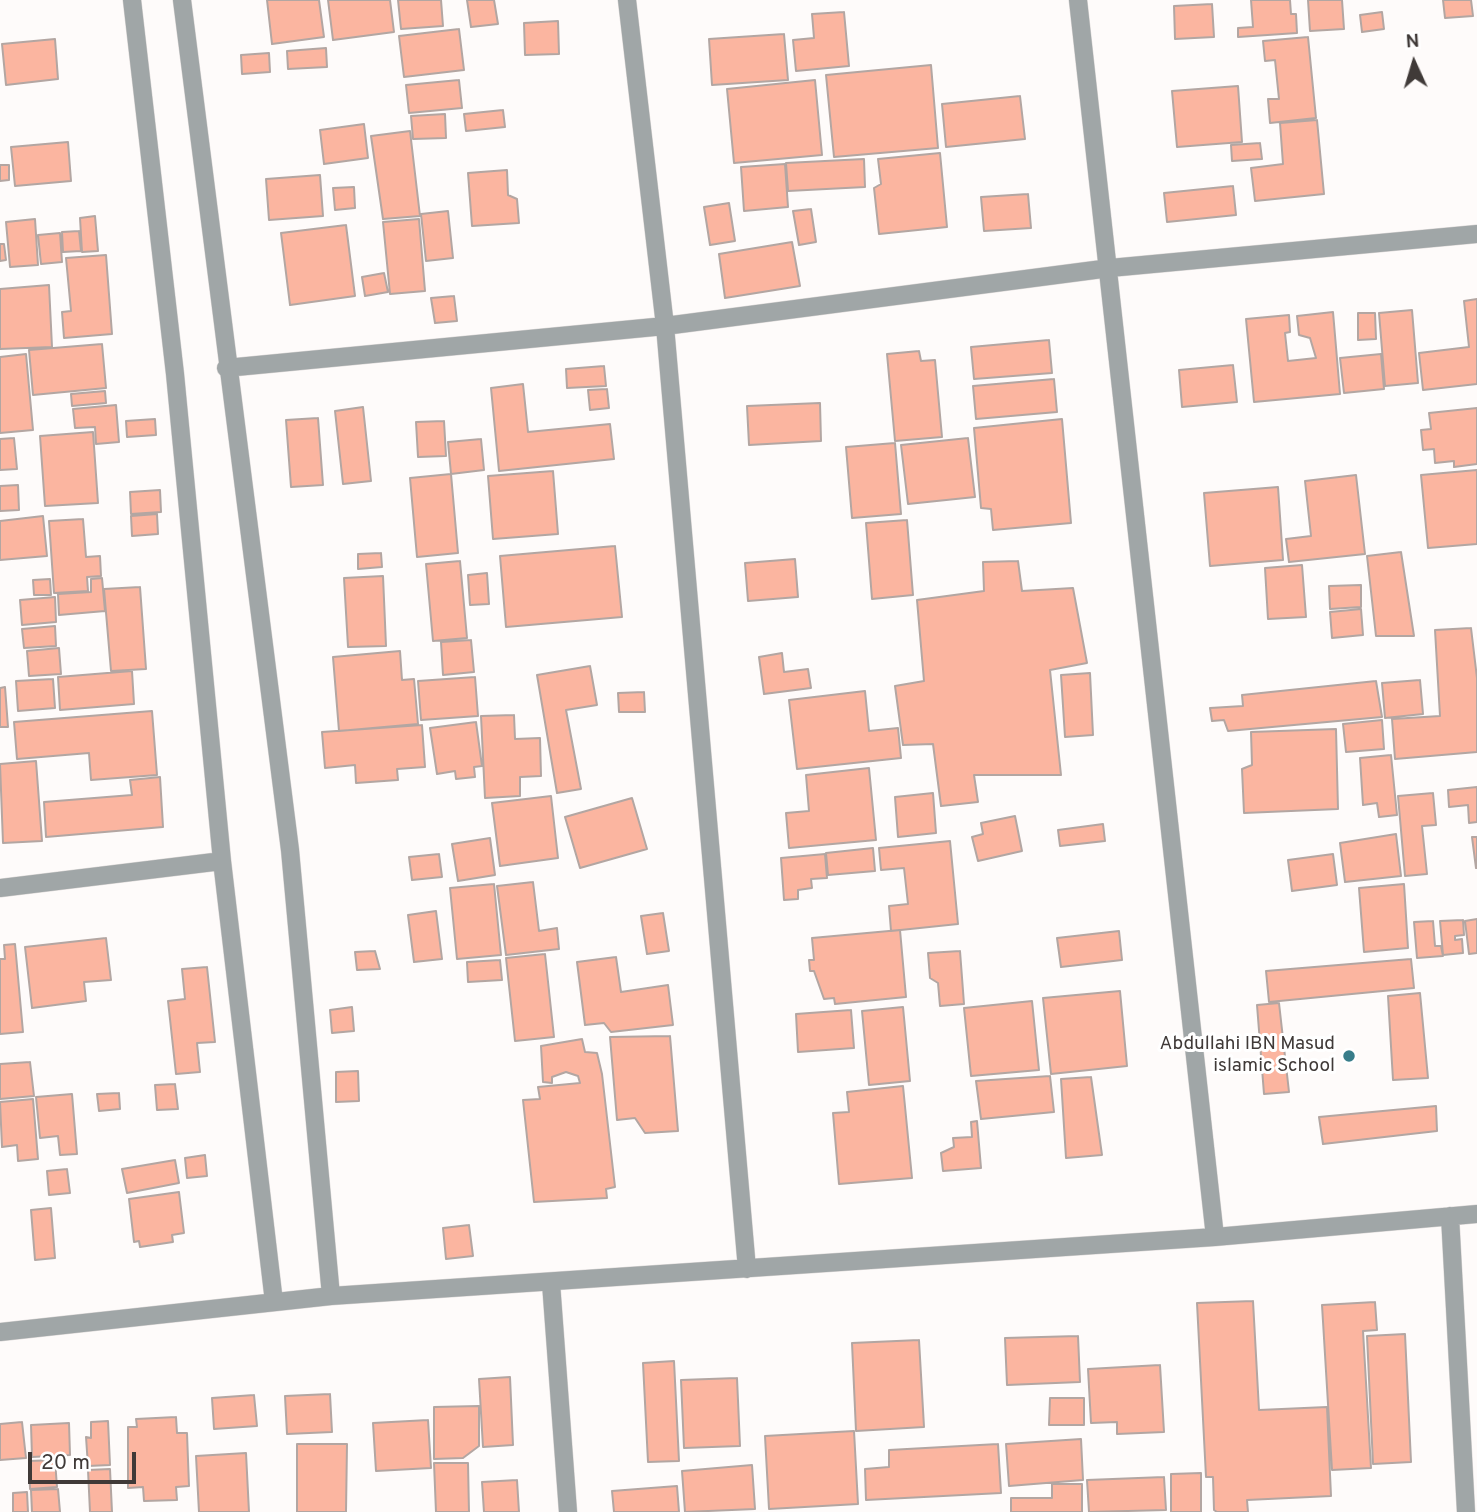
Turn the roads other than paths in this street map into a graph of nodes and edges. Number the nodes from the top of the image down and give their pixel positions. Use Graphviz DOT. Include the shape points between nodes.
graph roads {
  1 [pos="132,0"];
  2 [pos="182,0"];
  3 [pos="627,0"];
  4 [pos="1078,0"];
  5 [pos="1477,234"];
  6 [pos="1110,268"];
  7 [pos="665,326"];
  8 [pos="226,368"];
  9 [pos="222,861"];
  10 [pos="0,888"];
  11 [pos="1477,1213"];
  12 [pos="1450,1216"];
  13 [pos="1215,1237"];
  14 [pos="747,1269"];
  15 [pos="551,1283"];
  16 [pos="331,1296"];
  17 [pos="274,1302"];
  18 [pos="0,1332"];
  19 [pos="568,1512"];
  20 [pos="1466,1512"];
  1 -- 9 [label="street" via="175,374"];
  2 -- 8 [label="street"];
  3 -- 7 [label="street"];
  4 -- 6 [label="street"];
  5 -- 6 [label="street"];
  6 -- 7 [label="street"];
  6 -- 13 [label="street"];
  7 -- 8 [label="street"];
  7 -- 14 [label="street"];
  8 -- 16 [label="street" via="290,850"];
  9 -- 10 [label="street"];
  9 -- 17 [label="street"];
  11 -- 12 [label="street"];
  12 -- 13 [label="street"];
  12 -- 20 [label="street"];
  13 -- 14 [label="street"];
  14 -- 15 [label="street"];
  15 -- 16 [label="street"];
  15 -- 19 [label="street"];
  16 -- 17 [label="street"];
  17 -- 18 [label="street"];
}
